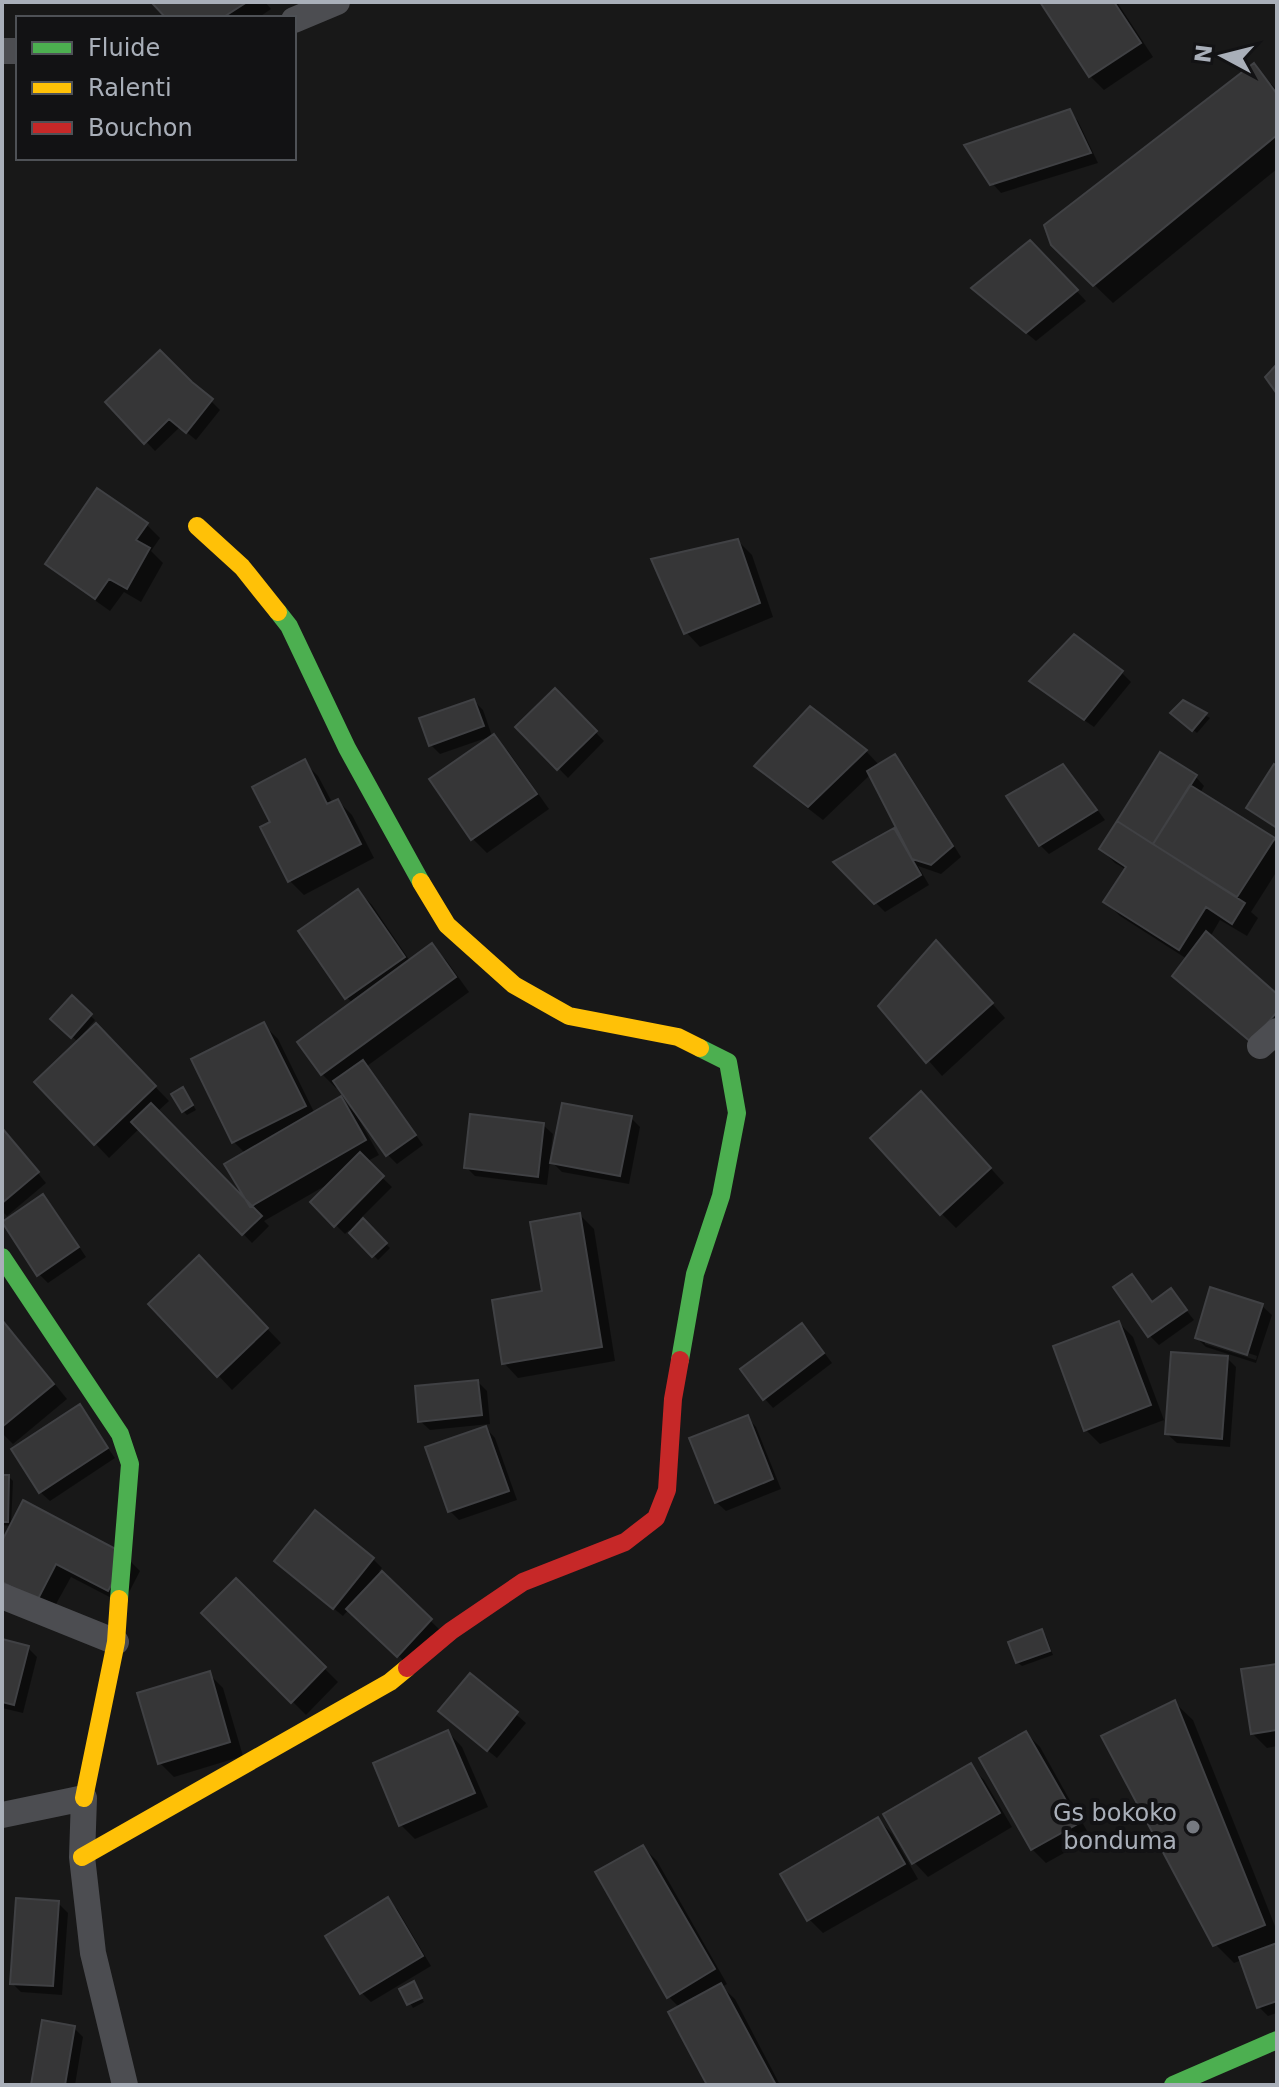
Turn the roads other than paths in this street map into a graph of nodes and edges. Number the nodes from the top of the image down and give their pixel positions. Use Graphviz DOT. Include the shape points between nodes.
graph roads {
  1 [pos="337,2"];
  2 [pos="296,19"];
  3 [pos="197,526"];
  4 [pos="2,1257"];
  5 [pos="2,1596"];
  6 [pos="116,1642"];
  7 [pos="84,1798"];
  8 [pos="2,1815"];
  9 [pos="82,1857"];
  10 [pos="1277,2040"];
  11 [pos="125,2085"];
  12 [pos="1173,2085"];
  1 -- 2 [label="street"];
  3 -- 9 [label="street" via="242,567 289,626 347,748 447,925 514,985 569,1016 678,1037 728,1062 737,1113 721,1196 695,1274 673,1399 667,1490 656,1518 625,1542 523,1582 451,1631 390,1682"];
  4 -- 6 [label="street" via="120,1434 130,1464"];
  5 -- 6 [label="street"];
  6 -- 7 [label="street"];
  7 -- 8 [label="street"];
  7 -- 9 [label="street"];
  9 -- 11 [label="street" via="93,1953"];
  10 -- 12 [label="street"];
}
